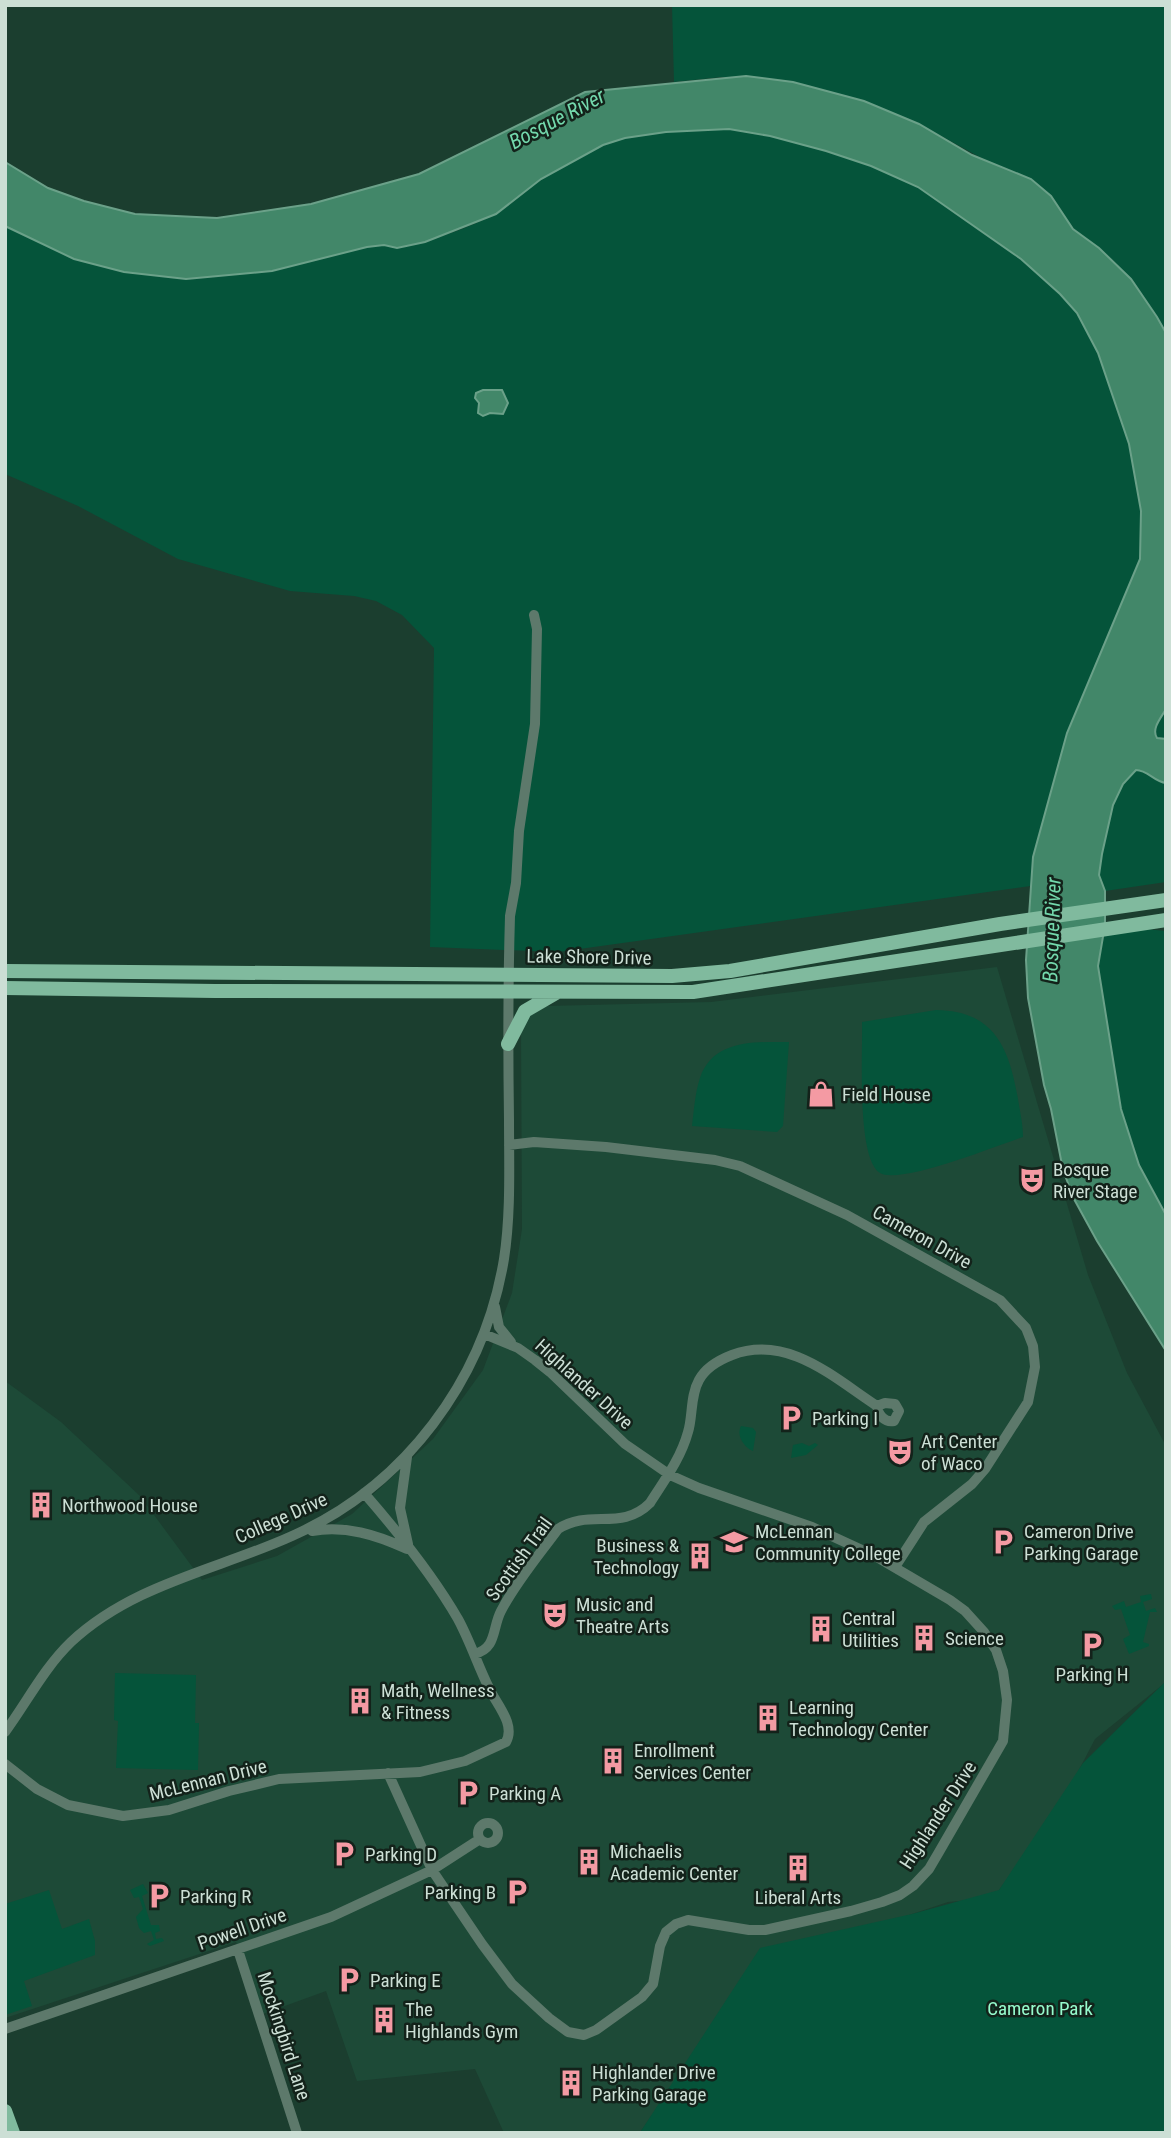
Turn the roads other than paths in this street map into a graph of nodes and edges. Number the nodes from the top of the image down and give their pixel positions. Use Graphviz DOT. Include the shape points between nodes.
graph roads {
  1 [pos="534,615"];
  2 [pos="1166,900"];
  3 [pos="1166,920"];
  4 [pos="5,971"];
  5 [pos="509,982"];
  6 [pos="5,988"];
  7 [pos="559,991"];
  8 [pos="509,1044"];
  9 [pos="509,1145"];
  10 [pos="494,1304"];
  11 [pos="484,1334"];
  12 [pos="518,1348"];
  13 [pos="877,1406"];
  14 [pos="407,1455"];
  15 [pos="668,1473"];
  16 [pos="364,1493"];
  17 [pos="298,1534"];
  18 [pos="410,1550"];
  19 [pos="895,1567"];
  20 [pos="474,1654"];
  21 [pos="5,1732"];
  22 [pos="5,1765"];
  23 [pos="388,1773"];
  24 [pos="480,1839"];
  25 [pos="432,1870"];
  26 [pos="238,1950"];
  27 [pos="5,2029"];
  28 [pos="5,2111"];
  29 [pos="13,2133"];
  30 [pos="297,2133"];
  1 -- 5 [label="street, College Drive" via="535,724 510,916"];
  2 -- 5 [label="main road, Lake Shore Drive" via="697,975"];
  3 -- 7 [label="main road, Lake Shore Drive" via="715,990"];
  4 -- 5 [label="main road, Lake Shore Drive"];
  5 -- 6 [label="main road, Lake Shore Drive" via="215,991"];
  5 -- 7 [label="main road, Lake Shore Drive"];
  5 -- 8 [label="street, College Drive"];
  7 -- 8 [label="main road" via="525,1011"];
  8 -- 9 [label="street, College Drive"];
  9 -- 10 [label="street, College Drive" via="507,1233"];
  9 -- 19 [label="street, Cameron Drive" via="580,1144 740,1166 895,1240 1000,1300 1014,1313 1033,1346 1035,1367 1028,1402 985,1469 924,1522"];
  10 -- 11 [label="street, College Drive"];
  10 -- 12 [label="street, Highlander Drive" via="499,1327"];
  11 -- 12 [label="street, Highlander Drive"];
  11 -- 14 [label="street, College Drive" via="457,1389"];
  12 -- 15 [label="street, Highlander Drive" via="550,1372 625,1444"];
  13 -- 15 [label="street, Scottish Trail" via="788,1352 742,1351 713,1364 697,1382 690,1430"];
  14 -- 16 [label="street, College Drive"];
  14 -- 18 [label="street" via="400,1508"];
  15 -- 19 [label="street, Highlander Drive" via="812,1527"];
  15 -- 20 [label="street, Scottish Trail" via="642,1511 607,1520 583,1518 558,1529 501,1611 491,1643"];
  16 -- 17 [label="street, College Drive"];
  16 -- 18 [label="street"];
  17 -- 18 [label="street" via="326,1528 348,1530"];
  17 -- 21 [label="street, College Drive" via="153,1589 101,1617 52,1663"];
  18 -- 20 [label="street" via="458,1620"];
  19 -- 25 [label="street, Highlander Drive" via="965,1611 984,1632 996,1650 1007,1700 999,1752 929,1869 900,1895 765,1930 688,1920 676,1924 660,1946 653,1984 642,1997 583,2035 568,2032 512,1983"];
  20 -- 23 [label="street, McLennan Drive" via="509,1725 508,1737 465,1762 420,1772"];
  22 -- 23 [label="street, McLennan Drive" via="68,1805 123,1816 169,1810 279,1779"];
  23 -- 25 [label="street, Highlander Drive"];
  24 -- 25 [label="street, Powell Drive"];
  25 -- 26 [label="street, Powell Drive" via="331,1917"];
  26 -- 27 [label="street, Powell Drive"];
  26 -- 30 [label="street, Mockingbird Lane"];
  28 -- 29 [label="main road"];
}
